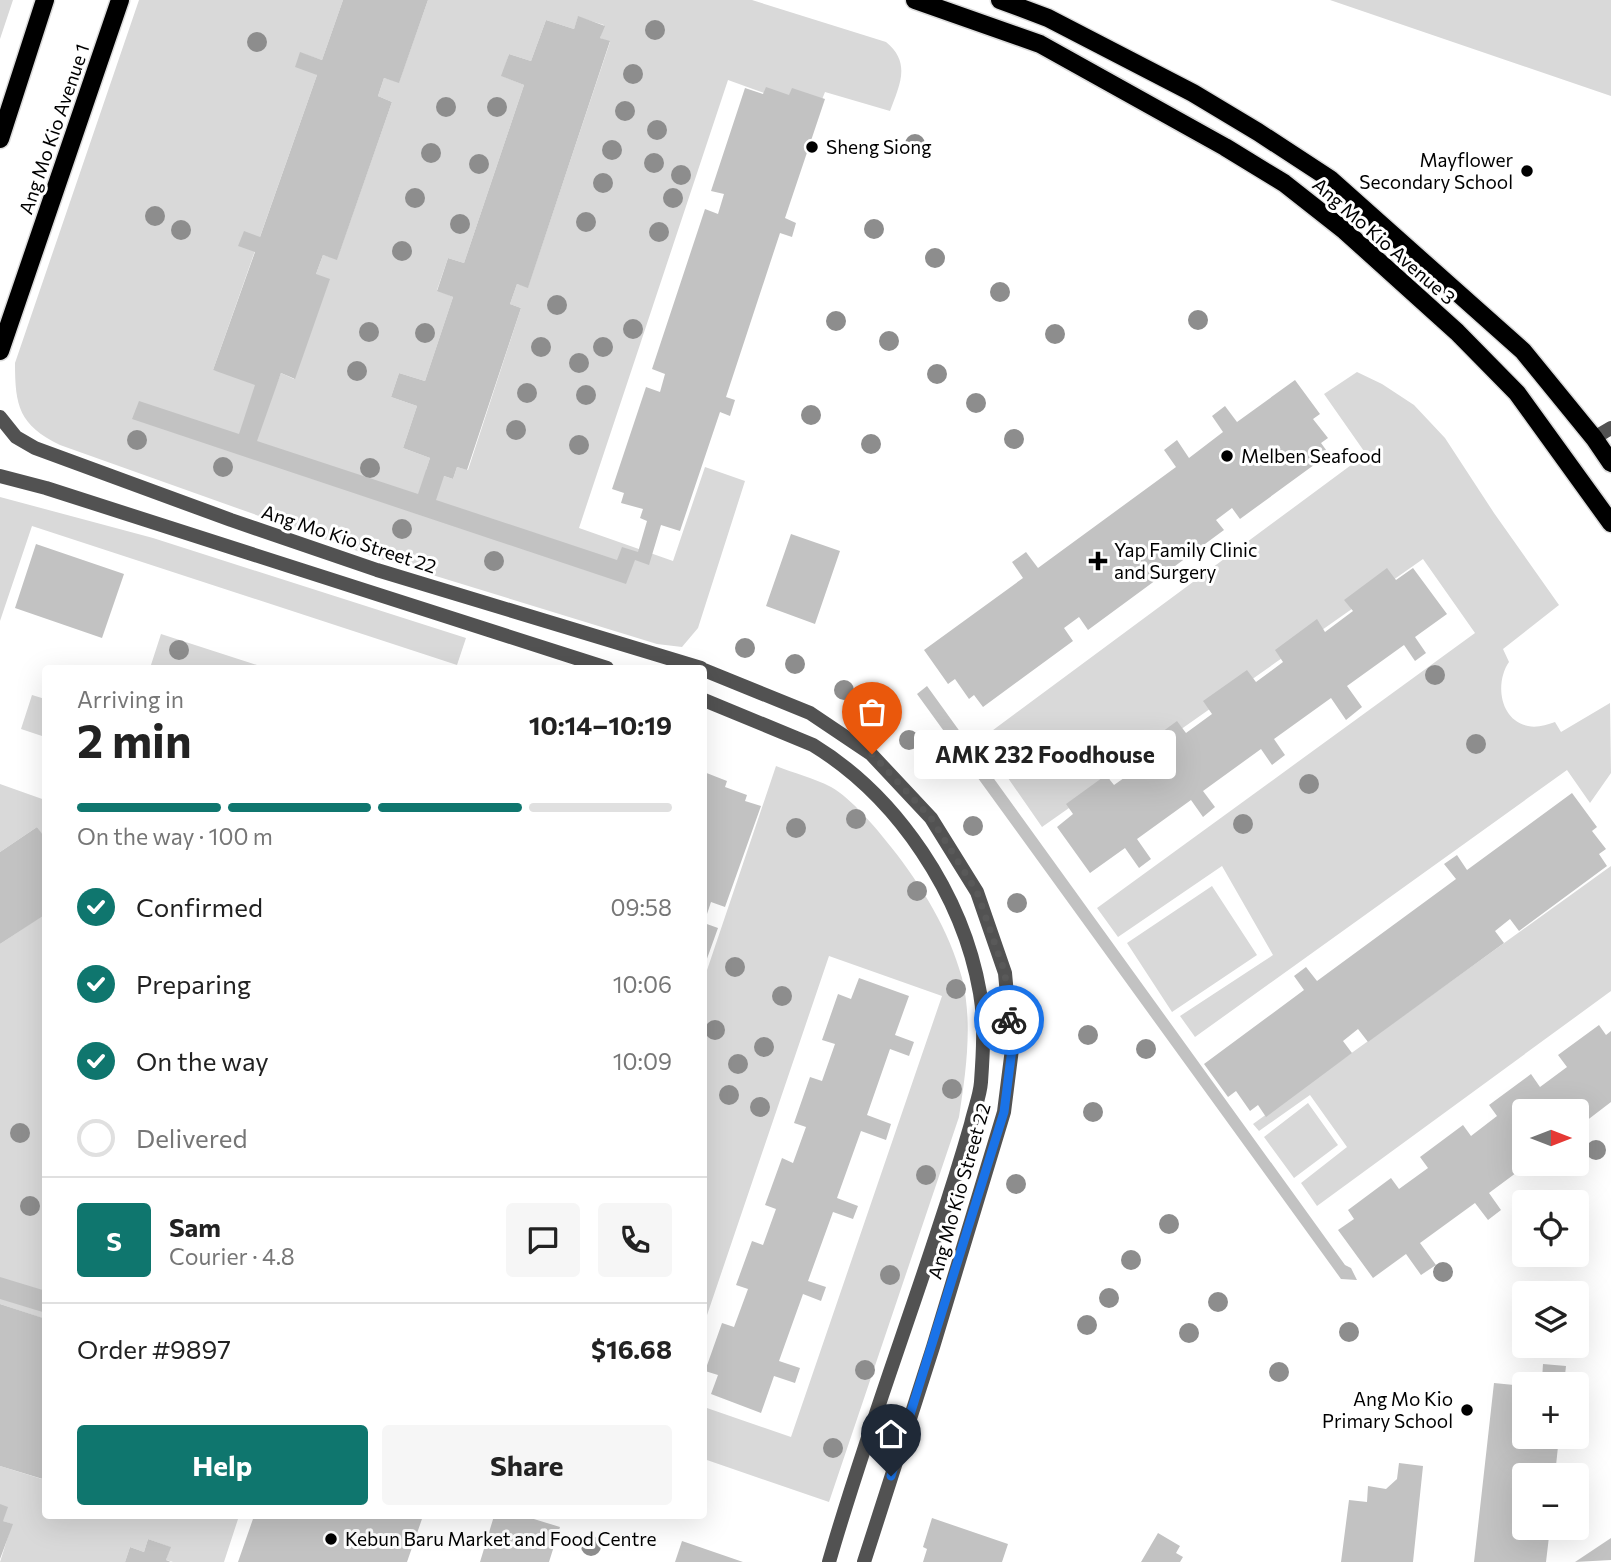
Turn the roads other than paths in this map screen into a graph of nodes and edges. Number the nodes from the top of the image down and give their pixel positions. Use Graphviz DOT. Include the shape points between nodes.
graph roads {
  1 [pos="45,0"];
  2 [pos="120,0"];
  3 [pos="915,0"];
  4 [pos="1000,0"];
  5 [pos="0,139"];
  6 [pos="0,351"];
  7 [pos="0,417"];
  8 [pos="1611,428"];
  9 [pos="1594,438"];
  10 [pos="1611,463"];
  11 [pos="0,476"];
  12 [pos="1611,523"];
  13 [pos="598,665"];
  14 [pos="689,665"];
  15 [pos="707,671"];
  16 [pos="707,701"];
  17 [pos="830,1562"];
  18 [pos="864,1562"];
  1 -- 5 [label="main road"];
  2 -- 6 [label="main road, Ang Mo Kio Avenue 1"];
  3 -- 12 [label="main road, Ang Mo Kio Avenue 3" via="1040,44 1284,183 1345,231 1517,393"];
  4 -- 9 [label="main road, Ang Mo Kio Avenue 3" via="1048,18 1193,93 1330,179 1523,351"];
  7 -- 14 [label="street, Ang Mo Kio Street 22" via="16,437 36,448 231,520"];
  8 -- 9 [label="street"];
  9 -- 10 [label="main road, Ang Mo Kio Avenue 3"];
  11 -- 13 [label="street"];
  15 -- 18 [label="street, Ang Mo Kio Street 22" via="810,713 872,754 931,818 977,892 1005,973 1012,1049 1004,1112"];
  16 -- 17 [label="street, Ang Mo Kio Street 22" via="813,745 866,786 929,862 971,950 981,995 981,1086"];
}
